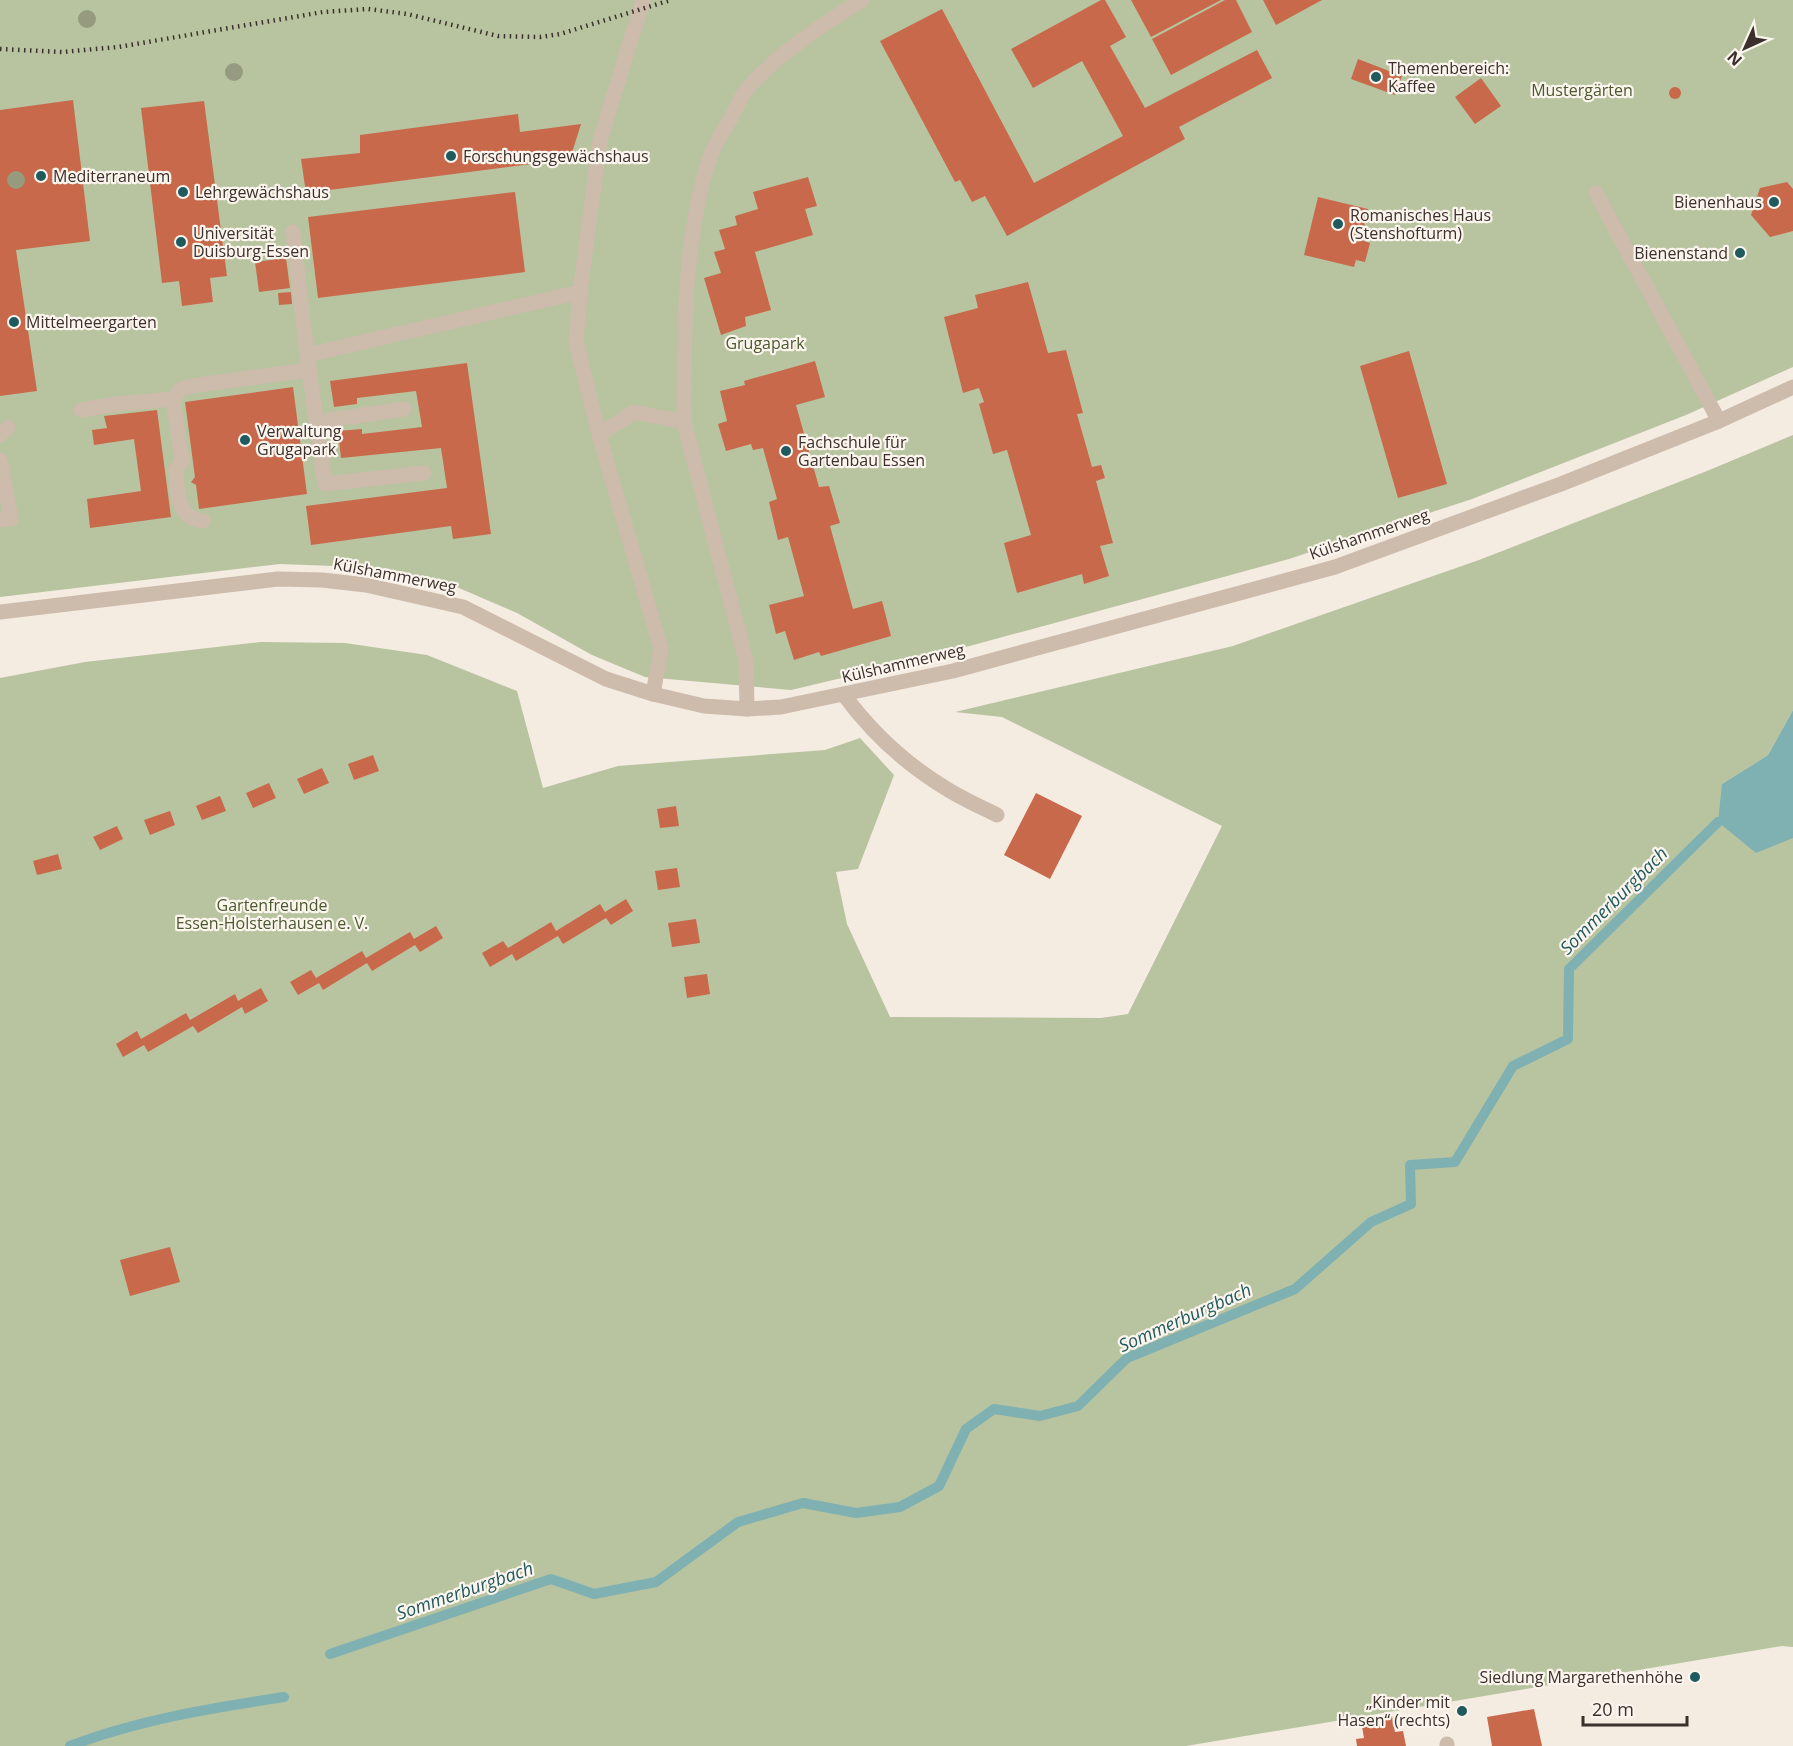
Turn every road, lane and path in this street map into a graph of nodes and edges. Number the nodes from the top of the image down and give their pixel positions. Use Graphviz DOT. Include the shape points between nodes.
graph roads {
  1 [pos="643,0"];
  2 [pos="862,0"];
  3 [pos="1596,193"];
  4 [pos="293,232"];
  5 [pos="580,292"];
  6 [pos="308,363"];
  7 [pos="1793,387"];
  8 [pos="173,399"];
  9 [pos="81,410"];
  10 [pos="404,410"];
  11 [pos="1719,421"];
  12 [pos="316,422"];
  13 [pos="684,422"];
  14 [pos="599,435"];
  15 [pos="0,460"];
  16 [pos="424,473"];
  17 [pos="0,520"];
  18 [pos="203,521"];
  19 [pos="0,612"];
  20 [pos="653,694"];
  21 [pos="844,695"];
  22 [pos="747,708"];
  23 [pos="997,815"];
  1 -- 5 [label="street" via="600,140"];
  2 -- 13 [label="street" via="779,58 745,91 711,153 697,209 690,265"];
  3 -- 11 [label="street"];
  4 -- 6 [label="street"];
  5 -- 6 [label="street"];
  5 -- 14 [label="street" via="576,342"];
  6 -- 8 [label="street" via="181,389"];
  6 -- 12 [label="street"];
  7 -- 11 [label="street, Külshammerweg"];
  8 -- 9 [label="street"];
  8 -- 18 [label="street" via="182,461 176,470 181,508 194,520"];
  10 -- 12 [label="street"];
  11 -- 21 [label="street, Külshammerweg" via="1335,567 953,671"];
  12 -- 16 [label="street" via="325,484"];
  13 -- 14 [label="street" via="634,412"];
  13 -- 22 [label="street" via="746,661"];
  14 -- 20 [label="street" via="661,649"];
  15 -- 17 [label="street" via="11,519"];
  19 -- 20 [label="street, Külshammerweg" via="278,579 366,585 463,607 606,679"];
  20 -- 22 [label="street, Külshammerweg" via="704,706"];
  21 -- 22 [label="street, Külshammerweg" via="781,707"];
  21 -- 23 [label="street" via="897,754 948,790"];
}
